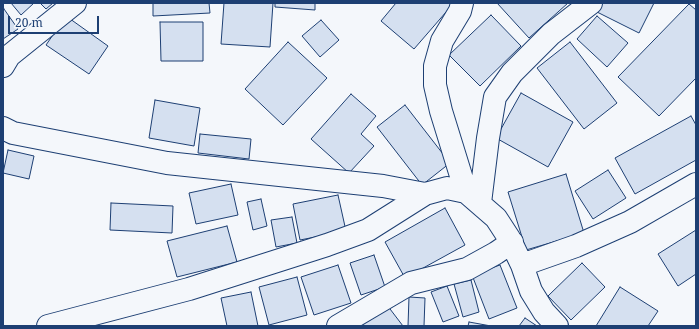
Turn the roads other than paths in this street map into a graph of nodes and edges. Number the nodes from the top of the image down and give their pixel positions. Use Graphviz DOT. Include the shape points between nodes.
graph roads {
  1 [pos="75,3"];
  2 [pos="462,3"];
  3 [pos="592,3"];
  4 [pos="3,66"];
  5 [pos="3,128"];
  6 [pos="696,184"];
  7 [pos="425,194"];
  8 [pos="473,198"];
  9 [pos="512,242"];
  10 [pos="522,265"];
  11 [pos="48,326"];
  12 [pos="338,326"];
  13 [pos="557,326"];
  1 -- 4 [label="street" via="9,56"];
  2 -- 8 [label="street" via="442,41 435,66 435,85 440,111"];
  3 -- 8 [label="street" via="551,34 512,73 495,97"];
  5 -- 7 [label="street" via="13,133 167,163 383,186"];
  6 -- 10 [label="street" via="630,222 576,246"];
  7 -- 8 [label="street" via="447,188"];
  7 -- 11 [label="street" via="368,230 327,245 189,289"];
  8 -- 9 [label="street" via="496,218"];
  9 -- 10 [label="street"];
  9 -- 12 [label="street" via="467,268 411,283"];
  10 -- 13 [label="street" via="531,291 544,312"];
}
